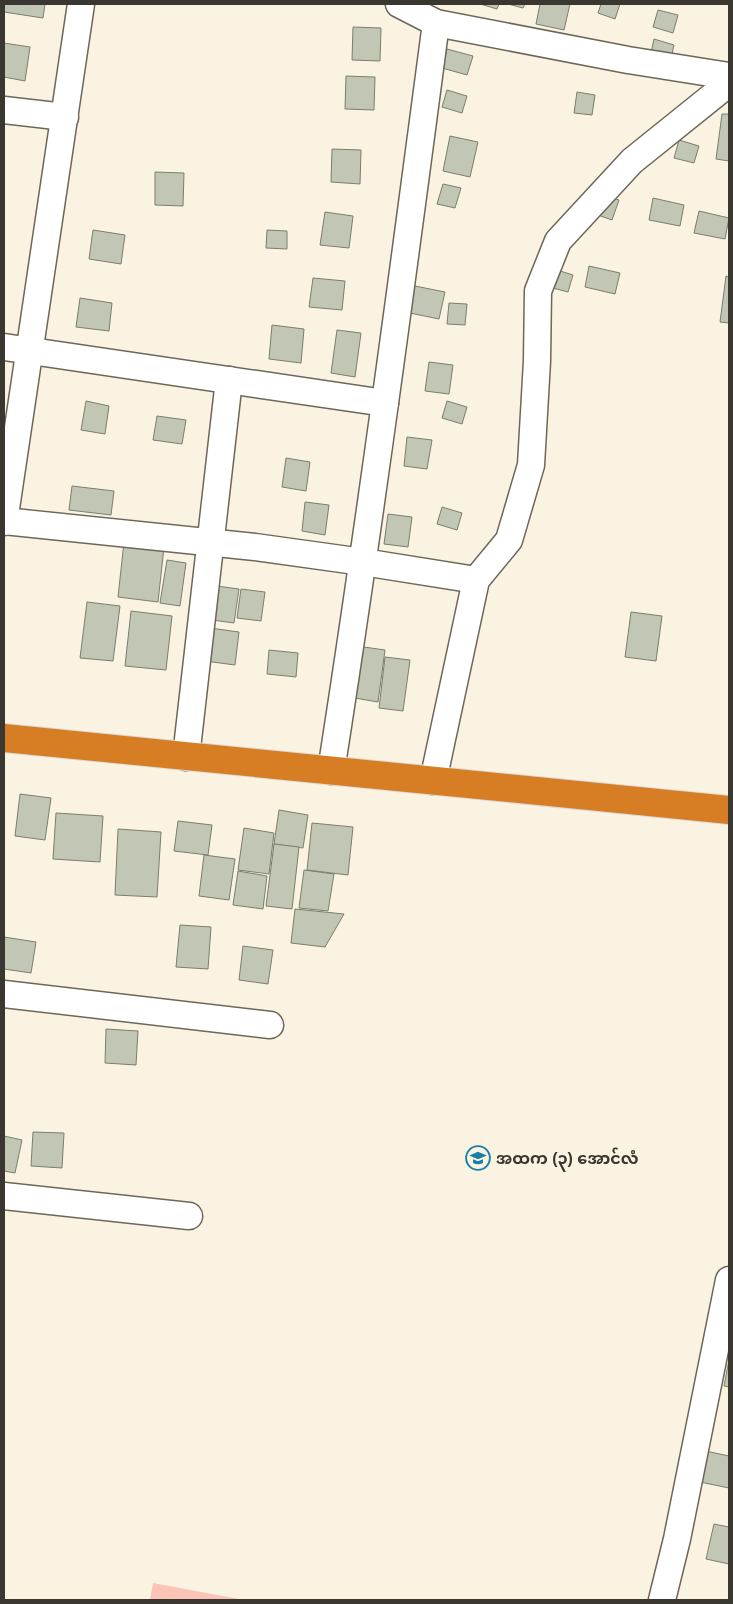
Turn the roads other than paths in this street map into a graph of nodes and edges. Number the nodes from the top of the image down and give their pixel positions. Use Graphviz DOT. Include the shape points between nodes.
graph roads {
  1 [pos="81,4"];
  2 [pos="399,4"];
  3 [pos="436,23"];
  4 [pos="729,76"];
  5 [pos="729,83"];
  6 [pos="4,110"];
  7 [pos="65,117"];
  8 [pos="4,347"];
  9 [pos="30,350"];
  10 [pos="229,380"];
  11 [pos="385,404"];
  12 [pos="4,521"];
  13 [pos="209,543"];
  14 [pos="364,562"];
  15 [pos="476,580"];
  16 [pos="4,738"];
  17 [pos="186,757"];
  18 [pos="331,771"];
  19 [pos="433,781"];
  20 [pos="729,810"];
  21 [pos="4,994"];
  22 [pos="270,1025"];
  23 [pos="4,1196"];
  24 [pos="189,1216"];
  25 [pos="729,1280"];
  26 [pos="662,1600"];
  1 -- 7 [label="street"];
  2 -- 3 [label="street"];
  3 -- 4 [label="street"];
  3 -- 11 [label="street"];
  5 -- 15 [label="street" via="632,161 558,241 538,291 532,465 509,540"];
  6 -- 7 [label="street"];
  7 -- 9 [label="street"];
  8 -- 9 [label="street"];
  9 -- 10 [label="street"];
  9 -- 12 [label="street"];
  10 -- 11 [label="street"];
  10 -- 13 [label="street"];
  11 -- 14 [label="street"];
  12 -- 13 [label="street"];
  13 -- 14 [label="street"];
  13 -- 17 [label="street"];
  14 -- 15 [label="street"];
  14 -- 18 [label="street"];
  15 -- 19 [label="street"];
  16 -- 17 [label="highway"];
  17 -- 18 [label="highway"];
  18 -- 19 [label="highway"];
  19 -- 20 [label="highway"];
  21 -- 22 [label="street"];
  23 -- 24 [label="street"];
  25 -- 26 [label="street"];
}
